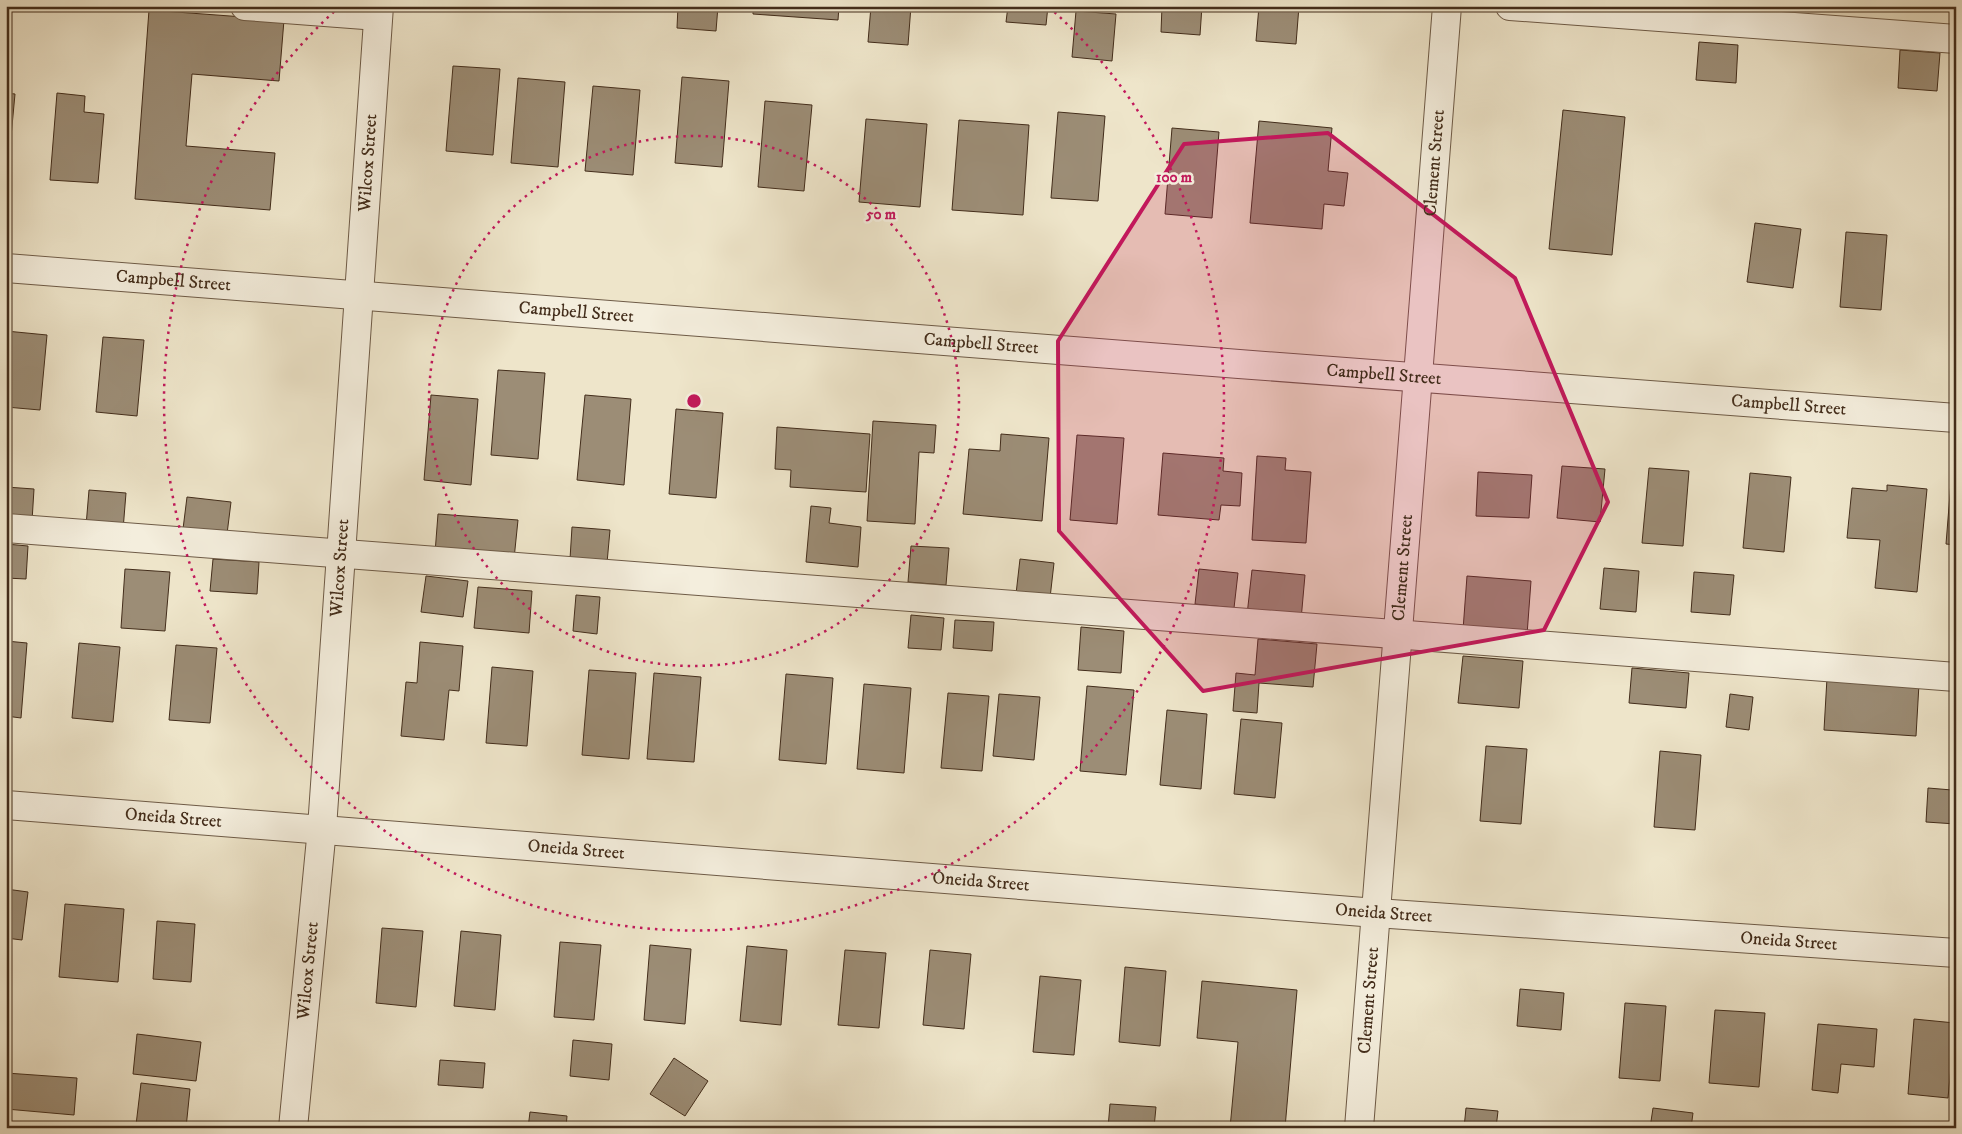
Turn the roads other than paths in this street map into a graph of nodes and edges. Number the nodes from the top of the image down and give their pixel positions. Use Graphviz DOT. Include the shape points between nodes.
graph roads {
  1 [pos="245,6"];
  2 [pos="1447,6"];
  3 [pos="1510,6"];
  4 [pos="378,11"];
  5 [pos="1734,14"];
  6 [pos="1956,39"];
  7 [pos="6,268"];
  8 [pos="358,296"];
  9 [pos="1418,378"];
  10 [pos="1956,418"];
  11 [pos="6,528"];
  12 [pos="341,554"];
  13 [pos="1398,633"];
  14 [pos="1956,677"];
  15 [pos="6,805"];
  16 [pos="322,828"];
  17 [pos="1376,913"];
  18 [pos="1956,953"];
  19 [pos="292,1128"];
  20 [pos="1359,1128"];
  1 -- 4 [label="street"];
  2 -- 9 [label="street, Clement Street"];
  3 -- 5 [label="street"];
  4 -- 8 [label="street, Wilcox Street"];
  5 -- 6 [label="street"];
  7 -- 8 [label="street, Campbell Street"];
  8 -- 9 [label="street, Campbell Street"];
  8 -- 12 [label="street, Wilcox Street"];
  9 -- 10 [label="street, Campbell Street"];
  9 -- 13 [label="street, Clement Street"];
  11 -- 12 [label="street"];
  12 -- 13 [label="street"];
  12 -- 16 [label="street, Wilcox Street"];
  13 -- 14 [label="street"];
  13 -- 17 [label="street, Clement Street"];
  15 -- 16 [label="street, Oneida Street"];
  16 -- 17 [label="street, Oneida Street"];
  16 -- 19 [label="street, Wilcox Street"];
  17 -- 18 [label="street, Oneida Street"];
  17 -- 20 [label="street, Clement Street"];
}
